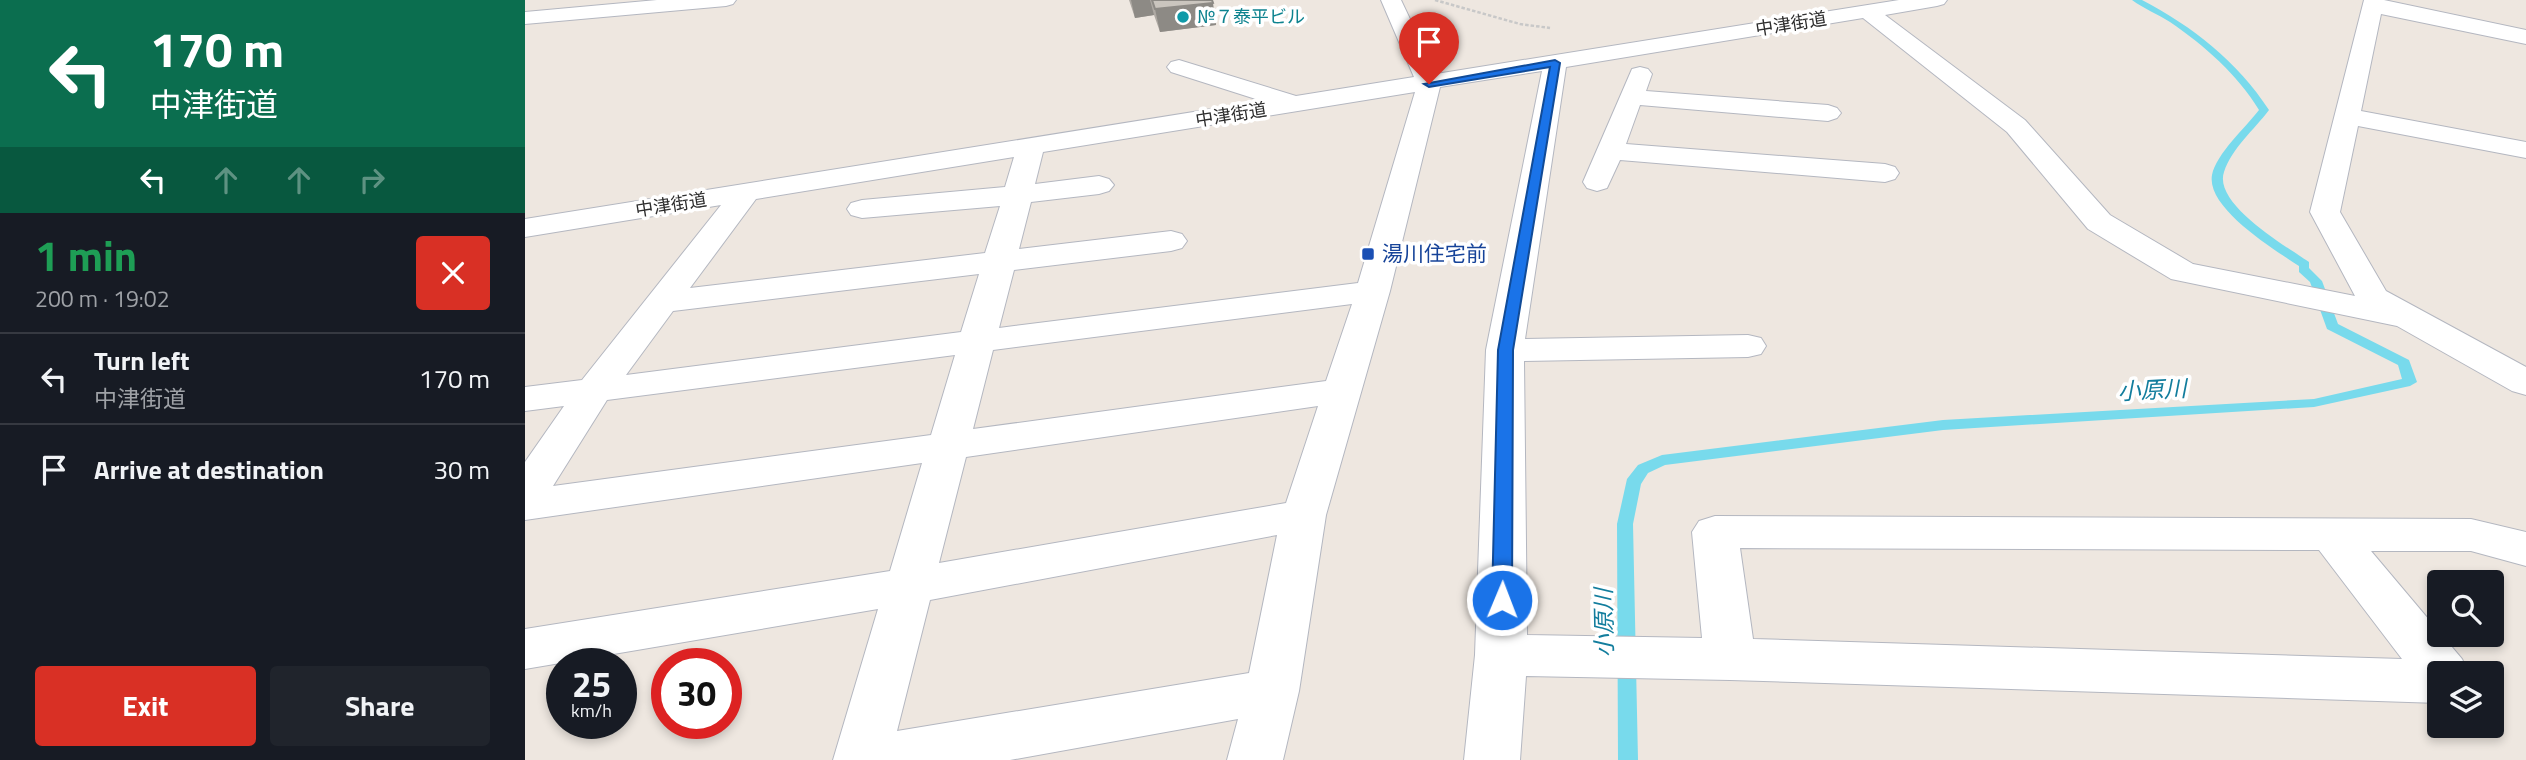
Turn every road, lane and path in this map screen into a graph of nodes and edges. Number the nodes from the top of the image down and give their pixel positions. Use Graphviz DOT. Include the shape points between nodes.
graph roads {
  1 [pos="598,0"];
  2 [pos="726,0"];
  3 [pos="1391,0"];
  4 [pos="1435,0"];
  5 [pos="1797,0"];
  6 [pos="1937,0"];
  7 [pos="2373,3"];
  8 [pos="525,6"];
  9 [pos="1867,11"];
  10 [pos="525,18"];
  11 [pos="1821,19"];
  12 [pos="2526,37"];
  13 [pos="1557,46"];
  14 [pos="1651,47"];
  15 [pos="1179,67"];
  16 [pos="1429,84"];
  17 [pos="1630,97"];
  18 [pos="1299,104"];
  19 [pos="1828,113"];
  20 [pos="2348,116"];
  21 [pos="1031,147"];
  22 [pos="2526,150"];
  23 [pos="1609,151"];
  24 [pos="2526,159"];
  25 [pos="2526,167"];
  26 [pos="1885,173"];
  27 [pos="1597,182"];
  28 [pos="1099,185"];
  29 [pos="746,193"];
  30 [pos="1019,195"];
  31 [pos="862,209"];
  32 [pos="525,228"];
  33 [pos="1171,240"];
  34 [pos="1000,261"];
  35 [pos="1373,291"];
  36 [pos="663,302"];
  37 [pos="2406,317"];
  38 [pos="978,341"];
  39 [pos="1748,346"];
  40 [pos="1505,350"];
  41 [pos="2526,383"];
  42 [pos="594,390"];
  43 [pos="1342,391"];
  44 [pos="525,399"];
  45 [pos="949,445"];
  46 [pos="525,495"];
  47 [pos="525,505"];
  48 [pos="1304,515"];
  49 [pos="2332,535"];
  50 [pos="2526,549"];
  51 [pos="909,586"];
  52 [pos="525,649"];
  53 [pos="1501,655"];
  54 [pos="1730,659"];
  55 [pos="2434,661"];
  56 [pos="2427,682"];
  57 [pos="1272,691"];
  58 [pos="861,760"];
  59 [pos="873,760"];
  60 [pos="1255,760"];
  61 [pos="1492,760"];
  1 -- 8 [label="street"];
  2 -- 10 [label="street"];
  3 -- 16 [label="street"];
  4 -- 13 [label="path" via="1520,24"];
  5 -- 11 [label="street"];
  6 -- 9 [label="street, 中津街道"];
  7 -- 12 [label="street"];
  7 -- 20 [label="street"];
  9 -- 11 [label="street, 中津街道"];
  9 -- 37 [label="street" via="2016,127 2099,222 2183,272"];
  11 -- 14 [label="street, 中津街道"];
  13 -- 14 [label="street, 中津街道"];
  13 -- 16 [label="street, 中津街道"];
  13 -- 40 [label="street"];
  14 -- 17 [label="street"];
  15 -- 18 [label="street"];
  16 -- 18 [label="street, 中津街道"];
  16 -- 35 [label="street"];
  17 -- 19 [label="street"];
  17 -- 23 [label="street"];
  18 -- 21 [label="street, 中津街道"];
  20 -- 22 [label="street"];
  20 -- 37 [label="street" via="2325,212 2373,298"];
  21 -- 29 [label="street, 中津街道"];
  21 -- 30 [label="street"];
  23 -- 26 [label="street"];
  23 -- 27 [label="street"];
  24 -- 25 [label="street"];
  28 -- 30 [label="street"];
  29 -- 32 [label="street, 中津街道"];
  29 -- 36 [label="street"];
  30 -- 31 [label="street"];
  30 -- 34 [label="street"];
  33 -- 34 [label="street"];
  34 -- 36 [label="street"];
  34 -- 38 [label="street"];
  35 -- 38 [label="street"];
  35 -- 43 [label="street"];
  36 -- 42 [label="street"];
  37 -- 41 [label="street"];
  38 -- 42 [label="street"];
  38 -- 45 [label="street"];
  39 -- 40 [label="street"];
  40 -- 53 [label="street"];
  42 -- 44 [label="street"];
  42 -- 46 [label="street"];
  43 -- 45 [label="street"];
  43 -- 48 [label="street"];
  45 -- 47 [label="street"];
  45 -- 51 [label="street"];
  48 -- 51 [label="street"];
  48 -- 57 [label="street"];
  49 -- 50 [label="street" via="2471,535"];
  49 -- 54 [label="street" via="1715,533"];
  49 -- 55 [label="street"];
  51 -- 52 [label="street"];
  51 -- 58 [label="street"];
  53 -- 54 [label="street"];
  53 -- 61 [label="street"];
  54 -- 56 [label="street"];
  57 -- 59 [label="street"];
  57 -- 60 [label="street"];
}
